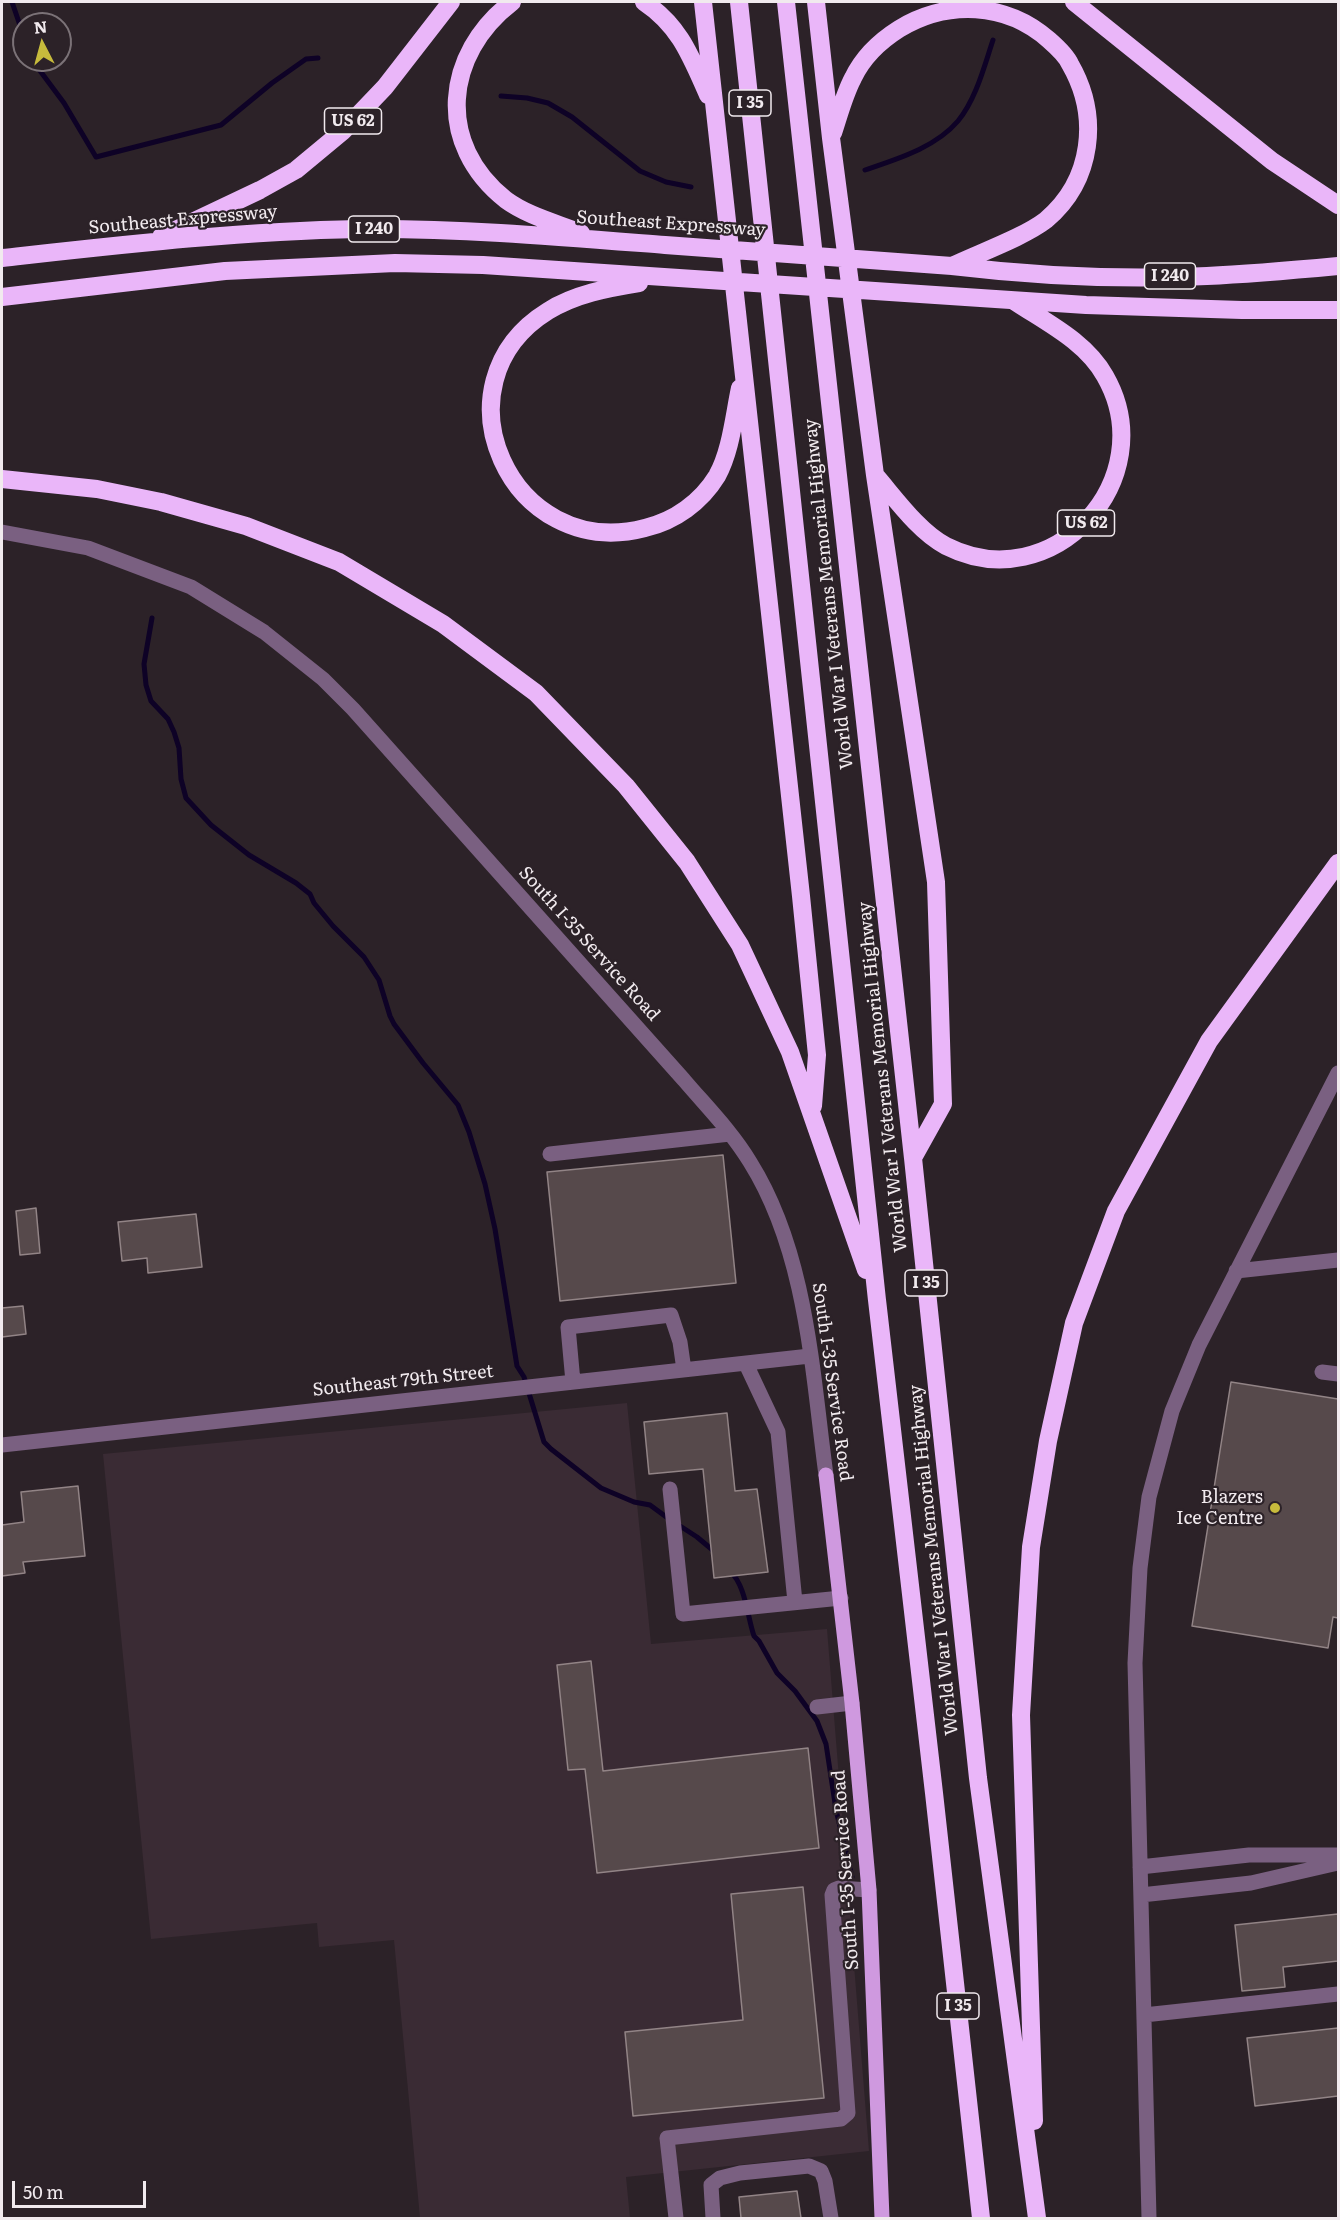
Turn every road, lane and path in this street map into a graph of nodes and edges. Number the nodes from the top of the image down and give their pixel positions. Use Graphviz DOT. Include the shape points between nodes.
graph roads {
  1 [pos="452,2"];
  2 [pos="512,2"];
  3 [pos="644,2"];
  4 [pos="703,2"];
  5 [pos="739,2"];
  6 [pos="786,2"];
  7 [pos="816,2"];
  8 [pos="1074,2"];
  9 [pos="715,110"];
  10 [pos="831,138"];
  11 [pos="1338,205"];
  12 [pos="597,239"];
  13 [pos="151,242"];
  14 [pos="2,258"];
  15 [pos="952,266"];
  16 [pos="1338,266"];
  17 [pos="668,279"];
  18 [pos="2,297"];
  19 [pos="1013,300"];
  20 [pos="1338,310"];
  21 [pos="743,372"];
  22 [pos="875,475"];
  23 [pos="2,479"];
  24 [pos="2,532"];
  25 [pos="1338,863"];
  26 [pos="1338,1073"];
  27 [pos="812,1115"];
  28 [pos="730,1134"];
  29 [pos="550,1154"];
  30 [pos="913,1158"];
  31 [pos="1338,1260"];
  32 [pos="1236,1271"];
  33 [pos="877,1300"];
  34 [pos="810,1356"];
  35 [pos="746,1364"];
  36 [pos="684,1371"];
  37 [pos="1322,1372"];
  38 [pos="1338,1374"];
  39 [pos="573,1382"];
  40 [pos="2,1445"];
  41 [pos="826,1475"];
  42 [pos="670,1489"];
  43 [pos="841,1598"];
  44 [pos="795,1602"];
  45 [pos="852,1703"];
  46 [pos="817,1707"];
  47 [pos="1338,1855"];
  48 [pos="1338,1863"];
  49 [pos="1140,1867"];
  50 [pos="869,1890"];
  51 [pos="1141,1895"];
  52 [pos="1338,1994"];
  53 [pos="1144,2015"];
  54 [pos="676,2218"];
  55 [pos="713,2218"];
  56 [pos="831,2218"];
  57 [pos="882,2218"];
  58 [pos="981,2218"];
  59 [pos="1038,2218"];
  60 [pos="1149,2218"];
  1 -- 13 [label="highway, US 62" via="385,87 344,131 296,170"];
  2 -- 12 [label="highway" via="482,30 461,70 457,94 463,140 483,176 509,202"];
  3 -- 9 [label="highway" via="670,23 685,43"];
  4 -- 9 [label="highway"];
  5 -- 33 [label="highway, World War I Veterans Memorial Highway / I 35"];
  6 -- 30 [label="highway, World War I Veterans Memorial Highway / I 35"];
  7 -- 10 [label="highway"];
  8 -- 11 [label="highway" via="1272,161"];
  9 -- 21 [label="highway"];
  10 -- 15 [label="highway" via="853,77 866,58 891,34 927,14 968,6 988,9 1026,23 1057,47 1070,62 1086,100 1089,143 1084,165 1062,203 1045,220"];
  10 -- 22 [label="highway"];
  12 -- 13 [label="highway, Southeast Expressway / I 240" via="359,229"];
  12 -- 15 [label="highway, Southeast Expressway / I 240"];
  13 -- 14 [label="highway, Southeast Expressway / I 240"];
  15 -- 16 [label="highway, Southeast Expressway / I 240" via="1002,272 1205,276"];
  17 -- 18 [label="highway, I 240" via="483,265 395,263 225,271"];
  17 -- 19 [label="highway, I 240"];
  17 -- 21 [label="highway" via="604,289 568,301 548,310 516,338 498,372 491,411 499,457 523,495 557,520 595,532 638,530 676,516 705,492 717,475 731,433"];
  19 -- 20 [label="highway, I 240"];
  19 -- 22 [label="highway, US 62" via="1075,341 1105,375 1122,435 1120,459 1104,501 1070,537 1050,548 1028,555 985,558 945,546 925,531"];
  21 -- 27 [label="highway" via="817,1054"];
  22 -- 30 [label="highway" via="936,882 943,1104"];
  23 -- 27 [label="highway" via="97,489 161,502 246,526 339,562 443,624 536,693 626,786 687,862 740,945 790,1052"];
  24 -- 28 [label="street, South I-35 Service Road" via="88,548 191,587 264,632 323,679"];
  25 -- 59 [label="highway" via="1209,1041 1116,1211 1074,1323 1048,1441 1032,1547 1021,1715"];
  26 -- 32 [label="street"];
  27 -- 33 [label="highway"];
  28 -- 29 [label="street"];
  28 -- 34 [label="street, South I-35 Service Road" via="751,1163 786,1239"];
  30 -- 59 [label="highway, World War I Veterans Memorial Highway / I 35" via="978,1778"];
  31 -- 32 [label="street"];
  32 -- 49 [label="street" via="1172,1411 1149,1497 1140,1568 1135,1663"];
  33 -- 58 [label="highway, World War I Veterans Memorial Highway / I 35"];
  34 -- 35 [label="street, Southeast 79th Street"];
  34 -- 41 [label="street, South I-35 Service Road"];
  35 -- 36 [label="street, Southeast 79th Street"];
  35 -- 44 [label="street" via="778,1432"];
  36 -- 39 [label="street, Southeast 79th Street"];
  36 -- 39 [label="street" via="671,1315 568,1327"];
  37 -- 38 [label="street"];
  39 -- 40 [label="street, Southeast 79th Street"];
  41 -- 43 [label="main road, South I-35 Service Road"];
  42 -- 44 [label="street" via="683,1614"];
  43 -- 44 [label="street"];
  43 -- 45 [label="main road, South I-35 Service Road"];
  45 -- 46 [label="street"];
  45 -- 50 [label="main road, South I-35 Service Road"];
  47 -- 49 [label="street" via="1249,1854"];
  48 -- 51 [label="street" via="1251,1883"];
  49 -- 51 [label="street"];
  50 -- 54 [label="street" via="839,1888 832,1894 848,2113 841,2119 667,2139"];
  50 -- 57 [label="main road, South I-35 Service Road"];
  51 -- 53 [label="street"];
  52 -- 53 [label="street"];
  53 -- 60 [label="street"];
  55 -- 56 [label="street" via="711,2185 720,2178 809,2166 821,2171"];
}
